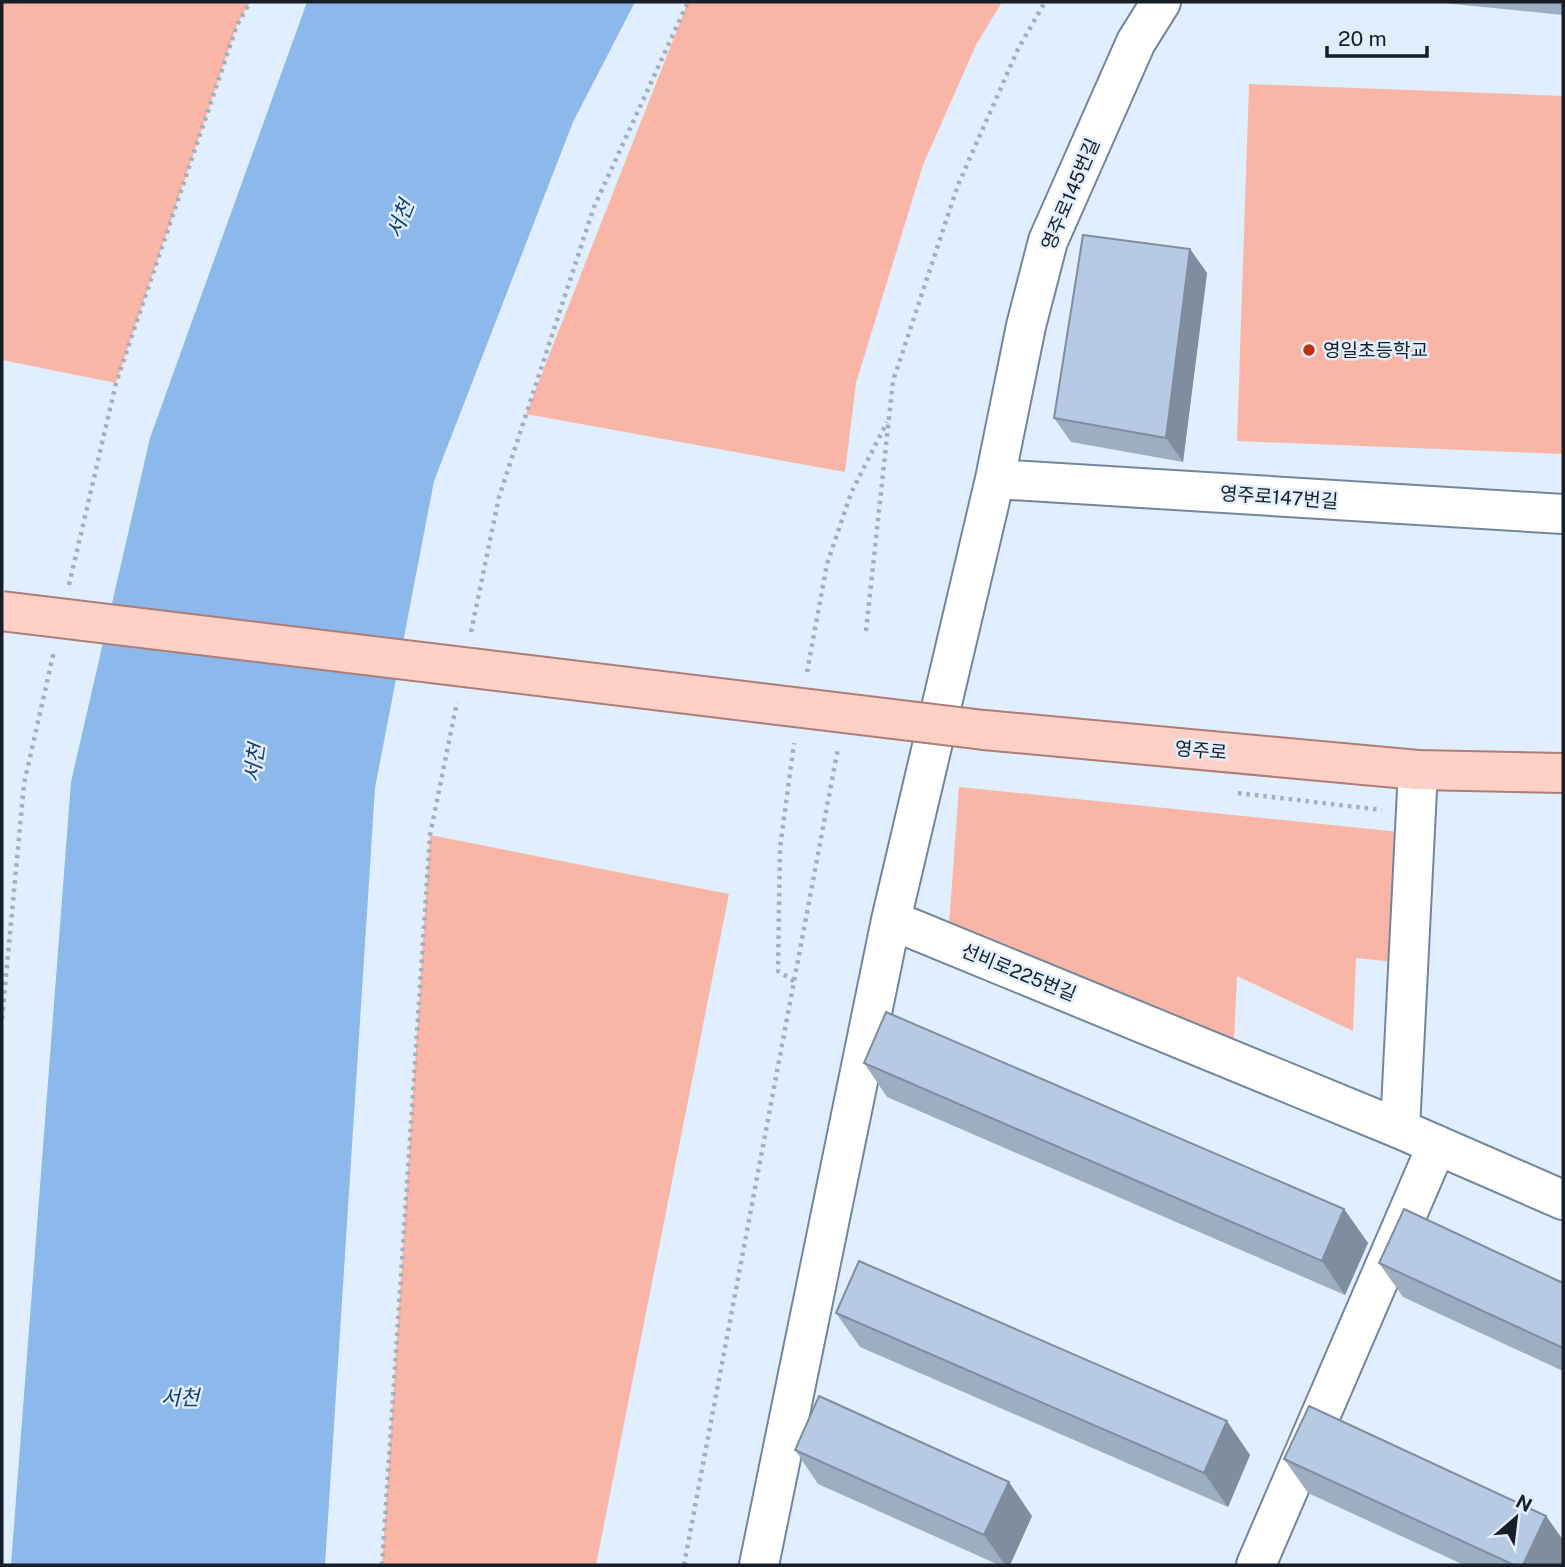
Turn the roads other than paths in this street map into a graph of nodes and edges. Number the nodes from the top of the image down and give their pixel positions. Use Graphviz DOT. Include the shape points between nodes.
graph roads {
  1 [pos="1161,2"];
  2 [pos="995,480"];
  3 [pos="1563,514"];
  4 [pos="2,611"];
  5 [pos="1418,770"];
  6 [pos="1563,773"];
  7 [pos="891,920"];
  8 [pos="1400,1129"];
  9 [pos="1437,1145"];
  10 [pos="1563,1200"];
  11 [pos="759,1565"];
  12 [pos="1256,1565"];
  1 -- 2 [label="street, 영주로145번길" via="1136,42 1048,242"];
  2 -- 3 [label="street, 영주로147번길"];
  2 -- 7 [label="street"];
  4 -- 5 [label="main road, 영주로, bridge" via="984,730"];
  5 -- 6 [label="main road, 영주로"];
  5 -- 8 [label="street"];
  7 -- 8 [label="street, 선비로225번길"];
  7 -- 11 [label="street"];
  8 -- 9 [label="street, 선비로225번길"];
  9 -- 10 [label="street, 선비로225번길"];
  9 -- 12 [label="street"];
}
